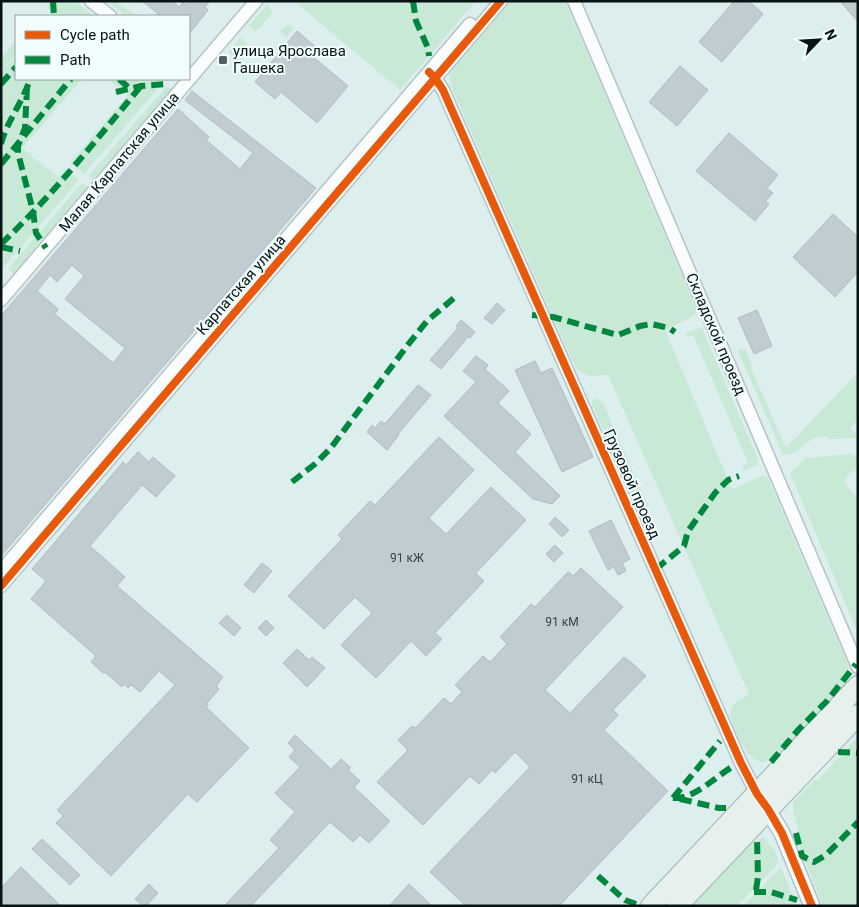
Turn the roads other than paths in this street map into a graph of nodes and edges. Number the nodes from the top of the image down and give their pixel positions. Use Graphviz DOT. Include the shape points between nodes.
graph roads {
  1 [pos="91,1"];
  2 [pos="256,1"];
  3 [pos="490,1"];
  4 [pos="501,1"];
  5 [pos="574,1"];
  6 [pos="109,15"];
  7 [pos="432,75"];
  8 [pos="190,77"];
  9 [pos="187,80"];
  10 [pos="1,300"];
  11 [pos="1,571"];
  12 [pos="1,586"];
  13 [pos="858,667"];
  14 [pos="858,686"];
  15 [pos="858,715"];
  16 [pos="762,802"];
  17 [pos="651,906"];
  18 [pos="677,906"];
  19 [pos="812,906"];
  1 -- 6 [label="street"];
  2 -- 8 [label="street, Малая Карпатская улица"];
  3 -- 7 [label="street, Карпатская улица"];
  4 -- 7 [label="street, Карпатская улица"];
  5 -- 13 [label="street, Складской проезд"];
  7 -- 11 [label="street, Карпатская улица"];
  7 -- 12 [label="street, Карпатская улица"];
  7 -- 16 [label="street, Грузовой проезд" via="442,90"];
  9 -- 10 [label="street, Малая Карпатская улица"];
  14 -- 16 [label="main road"];
  15 -- 16 [label="main road"];
  16 -- 17 [label="main road"];
  16 -- 18 [label="main road"];
  16 -- 19 [label="street, Грузовой проезд" via="782,834"];
}
